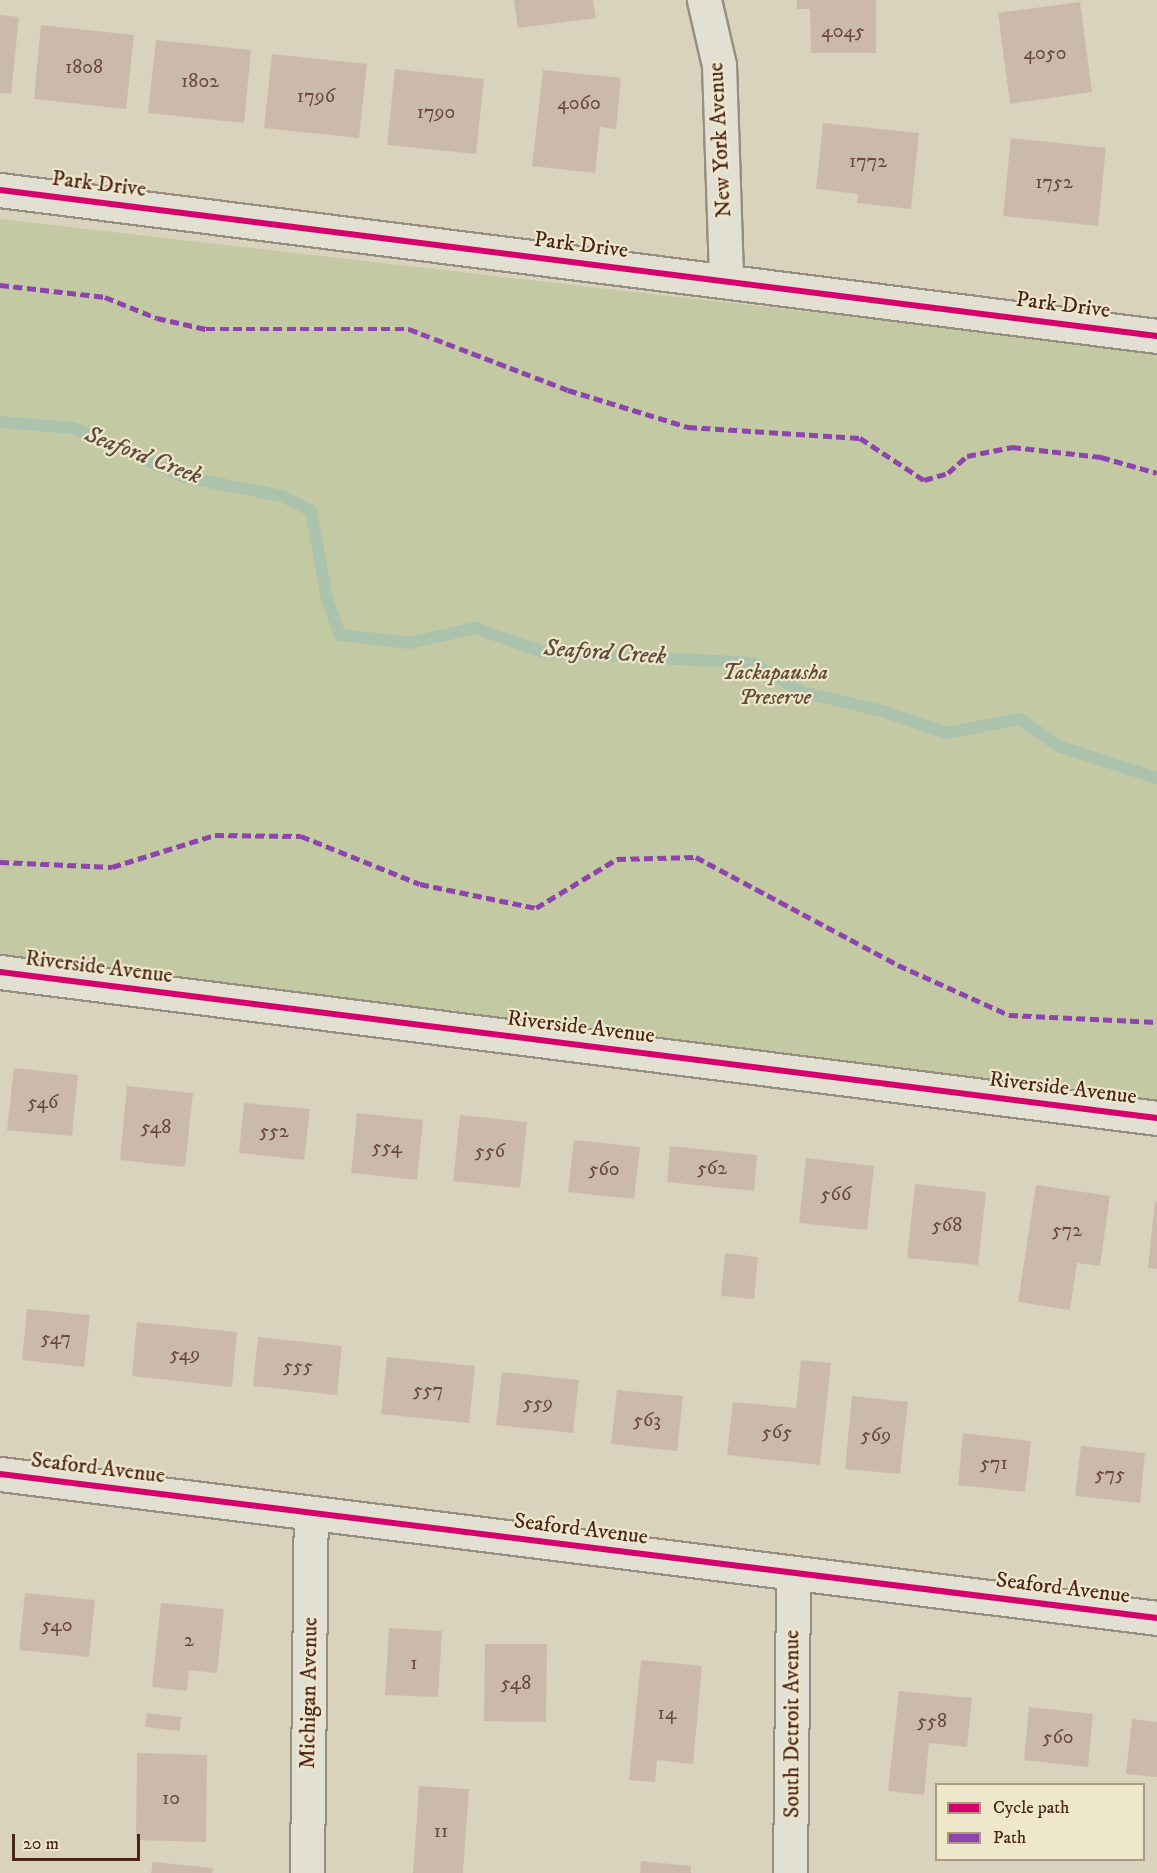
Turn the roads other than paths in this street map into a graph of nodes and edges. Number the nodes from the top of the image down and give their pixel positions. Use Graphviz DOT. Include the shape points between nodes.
graph roads {
  1 [pos="704,0"];
  2 [pos="0,190"];
  3 [pos="726,281"];
  4 [pos="1157,336"];
  5 [pos="0,972"];
  6 [pos="1157,1118"];
  7 [pos="0,1474"];
  8 [pos="311,1513"];
  9 [pos="793,1574"];
  10 [pos="1157,1618"];
  11 [pos="307,1873"];
  12 [pos="790,1873"];
  1 -- 3 [label="street, New York Avenue" via="718,65"];
  2 -- 3 [label="street, Park Drive"];
  3 -- 4 [label="street, Park Drive"];
  5 -- 6 [label="street, Riverside Avenue"];
  7 -- 8 [label="street, Seaford Avenue"];
  8 -- 9 [label="street, Seaford Avenue"];
  8 -- 11 [label="street, Michigan Avenue"];
  9 -- 10 [label="street, Seaford Avenue"];
  9 -- 12 [label="street, South Detroit Avenue"];
}
